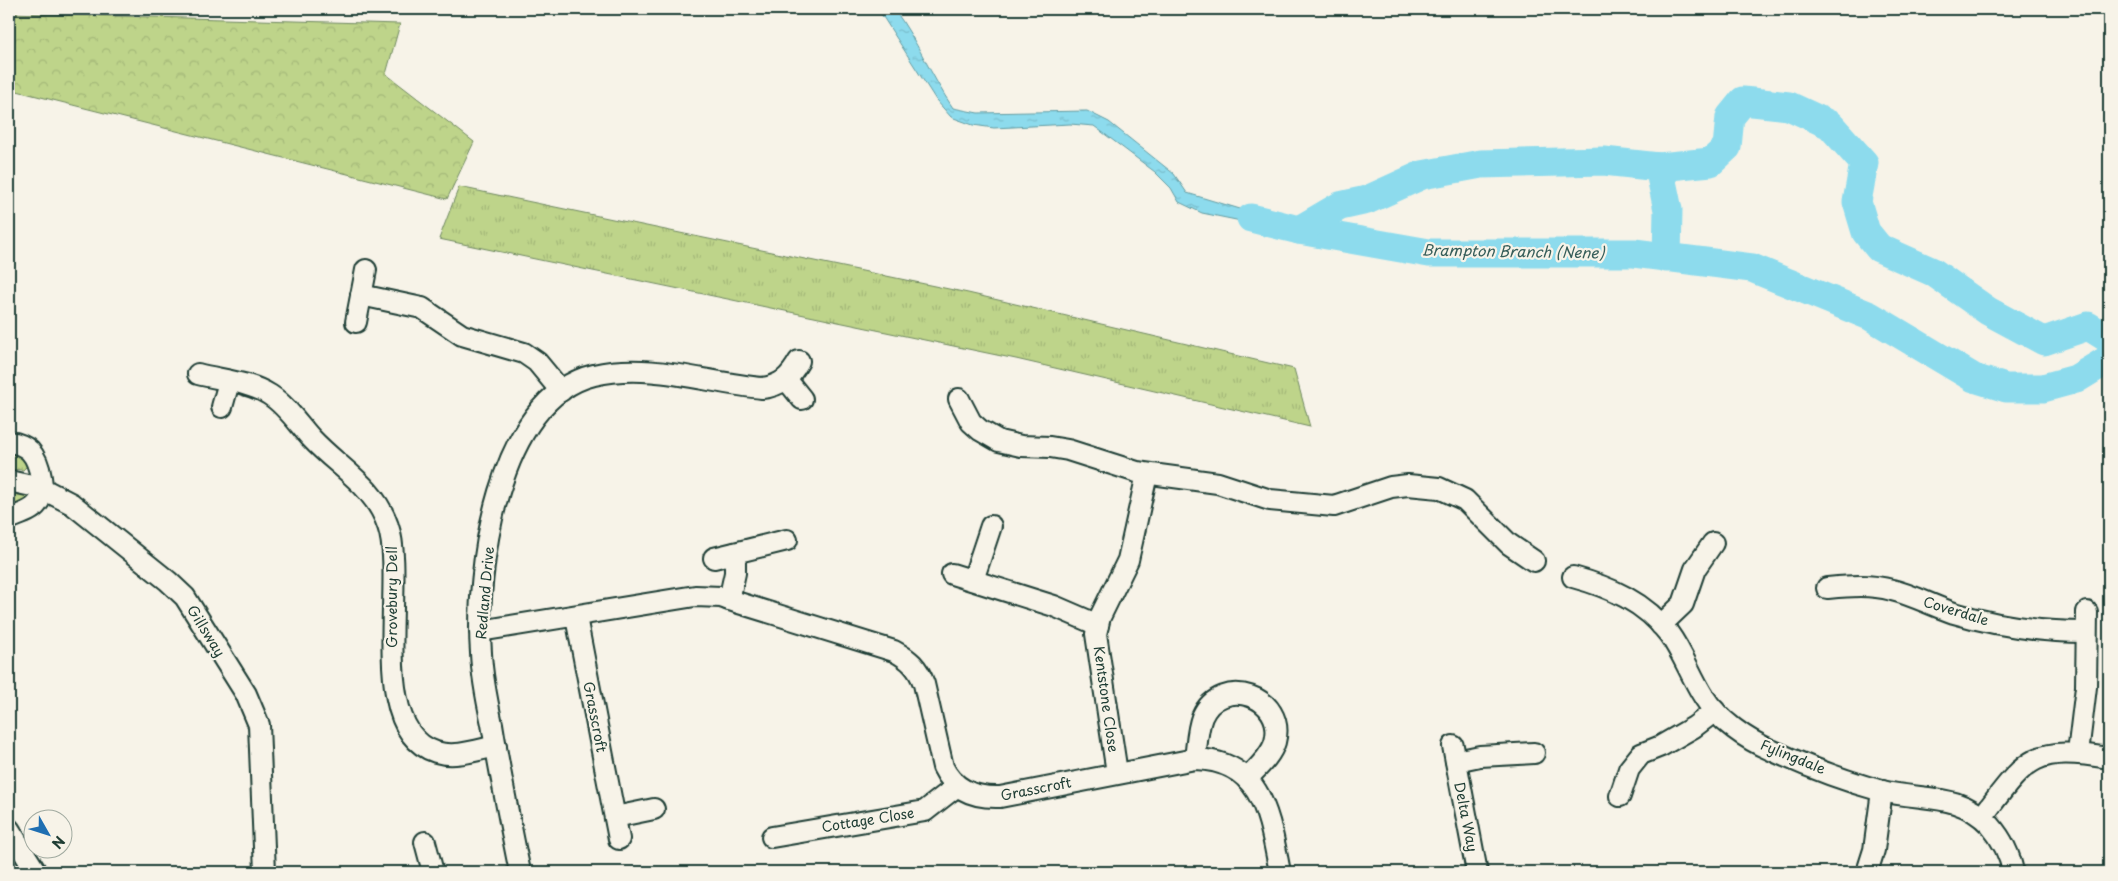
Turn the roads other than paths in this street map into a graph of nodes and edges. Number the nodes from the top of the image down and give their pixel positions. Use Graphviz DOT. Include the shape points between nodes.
graph roads {
  1 [pos="366,270"];
  2 [pos="361,295"];
  3 [pos="356,322"];
  4 [pos="799,361"];
  5 [pos="198,374"];
  6 [pos="786,379"];
  7 [pos="229,382"];
  8 [pos="561,391"];
  9 [pos="802,399"];
  10 [pos="959,399"];
  11 [pos="222,407"];
  12 [pos="9,442"];
  13 [pos="1147,474"];
  14 [pos="9,481"];
  15 [pos="41,488"];
  16 [pos="9,518"];
  17 [pos="990,526"];
  18 [pos="787,540"];
  19 [pos="1713,543"];
  20 [pos="734,553"];
  21 [pos="714,558"];
  22 [pos="1534,561"];
  23 [pos="952,574"];
  24 [pos="1573,577"];
  25 [pos="973,580"];
  26 [pos="1827,588"];
  27 [pos="730,600"];
  28 [pos="2086,612"];
  29 [pos="576,617"];
  30 [pos="1098,625"];
  31 [pos="1660,625"];
  32 [pos="480,631"];
  33 [pos="2086,632"];
  34 [pos="1714,711"];
  35 [pos="496,746"];
  36 [pos="2078,752"];
  37 [pos="1534,754"];
  38 [pos="2109,758"];
  39 [pos="1195,759"];
  40 [pos="1117,773"];
  41 [pos="1247,779"];
  42 [pos="957,786"];
  43 [pos="1882,791"];
  44 [pos="1620,796"];
  45 [pos="654,809"];
  46 [pos="615,817"];
  47 [pos="1982,817"];
  48 [pos="9,829"];
  49 [pos="772,836"];
  50 [pos="619,839"];
  51 [pos="425,842"];
  52 [pos="36,872"];
  53 [pos="265,872"];
  54 [pos="433,872"];
  55 [pos="520,872"];
  56 [pos="1280,872"];
  57 [pos="1477,872"];
  58 [pos="1867,872"];
  59 [pos="2013,872"];
  1 -- 2 [label="street"];
  2 -- 3 [label="street"];
  2 -- 8 [label="street" via="422,308 462,335 524,353 537,362"];
  4 -- 6 [label="street"];
  5 -- 7 [label="street, Grovebury Dell"];
  6 -- 8 [label="street, Redland Drive" via="780,384 762,388 663,373 614,372 592,376"];
  6 -- 9 [label="street"];
  7 -- 11 [label="street"];
  7 -- 35 [label="street, Grovebury Dell" via="263,391 276,399 323,450 363,485 382,510 393,546 394,670 402,718 408,730 422,744 437,752 463,753"];
  8 -- 32 [label="street, Redland Drive" via="526,427 506,472 486,558"];
  10 -- 13 [label="street" via="971,422 999,441 1068,450"];
  12 -- 15 [label="street" via="24,447 32,454"];
  13 -- 22 [label="street" via="1218,483 1270,500 1310,505 1334,506 1391,487 1424,485 1439,488 1465,500 1509,544"];
  13 -- 30 [label="street, Kentstone Close" via="1128,560"];
  14 -- 15 [label="street, Gillsway"];
  15 -- 16 [label="street" via="35,507"];
  15 -- 53 [label="street, Gillsway" via="72,504 178,589 246,694 259,725 261,743"];
  17 -- 25 [label="street"];
  18 -- 20 [label="street"];
  19 -- 31 [label="street" via="1693,575 1683,604"];
  20 -- 21 [label="street"];
  20 -- 27 [label="street" via="735,572"];
  23 -- 25 [label="street"];
  24 -- 31 [label="street, Fylingdale" via="1606,586 1621,594"];
  25 -- 30 [label="street" via="1054,606"];
  26 -- 33 [label="street, Coverdale" via="1874,586 1987,621 2031,630"];
  27 -- 29 [label="street" via="695,596"];
  27 -- 42 [label="street" via="894,651 910,661 921,674 943,767"];
  28 -- 33 [label="street"];
  29 -- 32 [label="street"];
  29 -- 46 [label="street, Grasscroft"];
  30 -- 40 [label="street, Kentstone Close" via="1097,643"];
  31 -- 34 [label="street, Fylingdale" via="1669,634"];
  32 -- 35 [label="street, Redland Drive" via="484,680"];
  33 -- 36 [label="street" via="2086,696"];
  34 -- 43 [label="street, Fylingdale" via="1771,750"];
  34 -- 44 [label="street" via="1686,732 1641,754 1629,769"];
  35 -- 55 [label="street, Redland Drive"];
  36 -- 38 [label="street"];
  36 -- 47 [label="street" via="2049,754 2026,765"];
  37 -- 57 [label="street, Delta Way" via="1454,754"];
  39 -- 40 [label="street, Grasscroft"];
  39 -- 41 [label="street, Grasscroft" via="1222,763"];
  39 -- 41 [label="street" via="1199,727 1208,707 1226,694 1236,692 1254,696 1268,708 1276,733 1272,749"];
  40 -- 42 [label="street, Grasscroft" via="1000,797 975,795"];
  41 -- 56 [label="street, Grasscroft" via="1263,800 1268,814"];
  42 -- 49 [label="street, Cottage Close" via="925,811"];
  43 -- 47 [label="street, Fylingdale" via="1952,801"];
  43 -- 58 [label="street" via="1874,850"];
  45 -- 46 [label="street"];
  46 -- 50 [label="street, Grasscroft"];
  47 -- 59 [label="street, Fylingdale" via="1998,834"];
  48 -- 52 [label="street"];
  51 -- 54 [label="street"];
}
